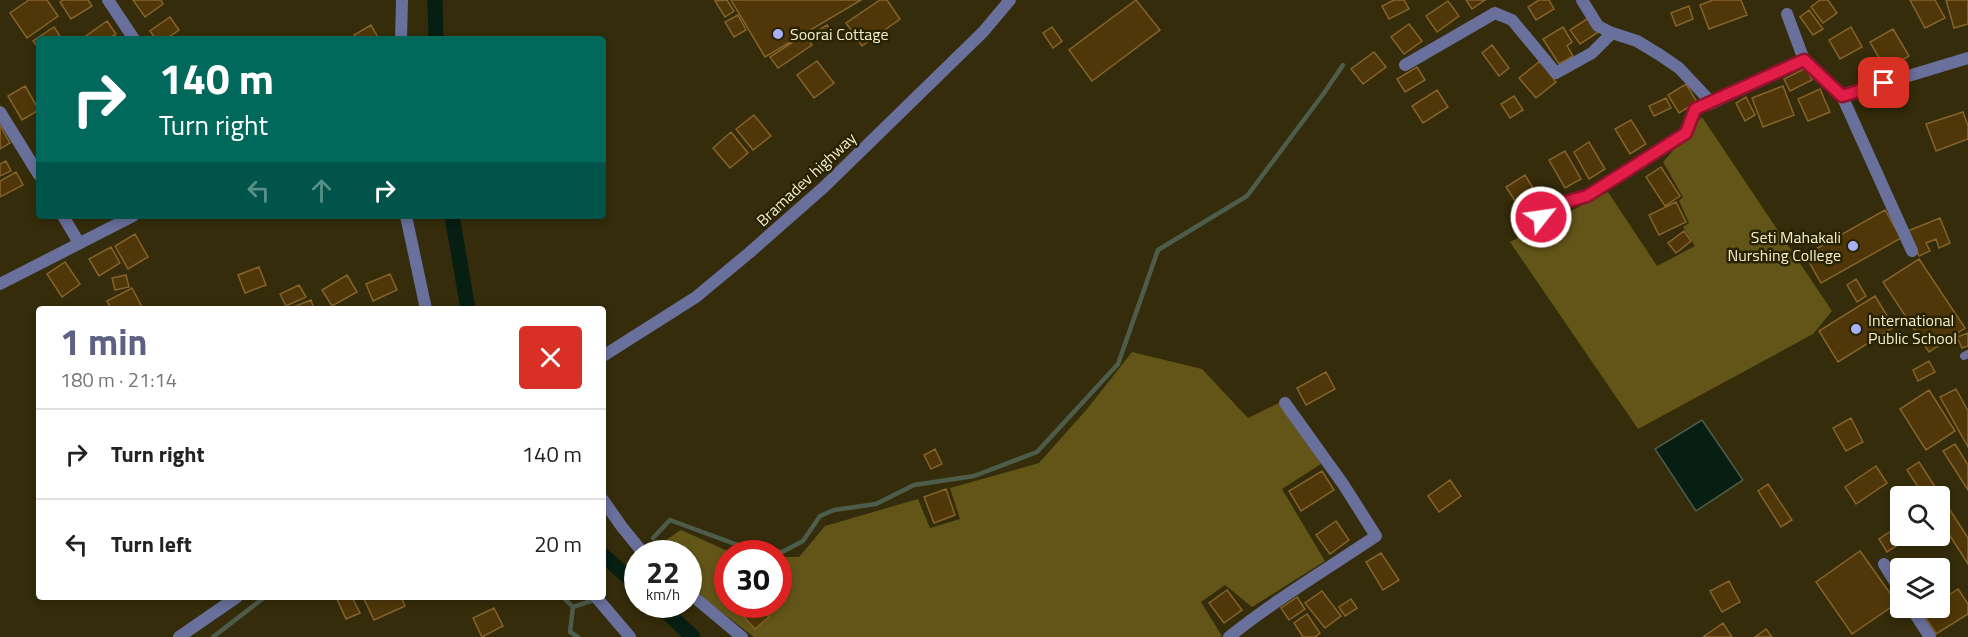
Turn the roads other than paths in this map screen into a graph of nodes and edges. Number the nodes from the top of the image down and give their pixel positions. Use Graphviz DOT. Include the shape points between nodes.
graph roads {
  1 [pos="108,0"];
  2 [pos="402,0"];
  3 [pos="1010,0"];
  4 [pos="1582,0"];
  5 [pos="1787,14"];
  6 [pos="1612,33"];
  7 [pos="132,36"];
  8 [pos="401,36"];
  9 [pos="1968,58"];
  10 [pos="1804,60"];
  11 [pos="1405,65"];
  12 [pos="1842,96"];
  13 [pos="1712,103"];
  14 [pos="0,112"];
  15 [pos="36,170"];
  16 [pos="1541,217"];
  17 [pos="65,219"];
  18 [pos="126,219"];
  19 [pos="407,219"];
  20 [pos="79,243"];
  21 [pos="1912,251"];
  22 [pos="0,284"];
  23 [pos="425,306"];
  24 [pos="606,354"];
  25 [pos="1286,403"];
  26 [pos="606,504"];
  27 [pos="633,540"];
  28 [pos="1884,564"];
  29 [pos="1890,574"];
  30 [pos="233,600"];
  31 [pos="599,600"];
  32 [pos="702,604"];
  33 [pos="1918,618"];
  34 [pos="179,637"];
  35 [pos="630,637"];
  36 [pos="742,637"];
  37 [pos="1229,637"];
  38 [pos="1930,637"];
  1 -- 7 [label="street"];
  2 -- 8 [label="street"];
  3 -- 24 [label="street, Bramadev highway" via="983,32 824,187 749,253 696,297"];
  4 -- 6 [label="street" via="1598,26"];
  5 -- 10 [label="street"];
  6 -- 11 [label="street" via="1592,53 1556,73 1512,20 1495,13"];
  6 -- 13 [label="street" via="1637,41 1679,68"];
  9 -- 12 [label="street"];
  10 -- 12 [label="street"];
  10 -- 13 [label="street"];
  12 -- 21 [label="street"];
  13 -- 16 [label="street" via="1695,109 1686,133 1587,196 1562,203"];
  14 -- 15 [label="street"];
  17 -- 20 [label="street"];
  18 -- 20 [label="street"];
  19 -- 23 [label="street"];
  20 -- 22 [label="street"];
  25 -- 37 [label="street" via="1376,536 1261,611"];
  26 -- 27 [label="street"];
  28 -- 29 [label="street"];
  30 -- 34 [label="street"];
  31 -- 35 [label="street"];
  32 -- 36 [label="street"];
  33 -- 38 [label="street"];
}
